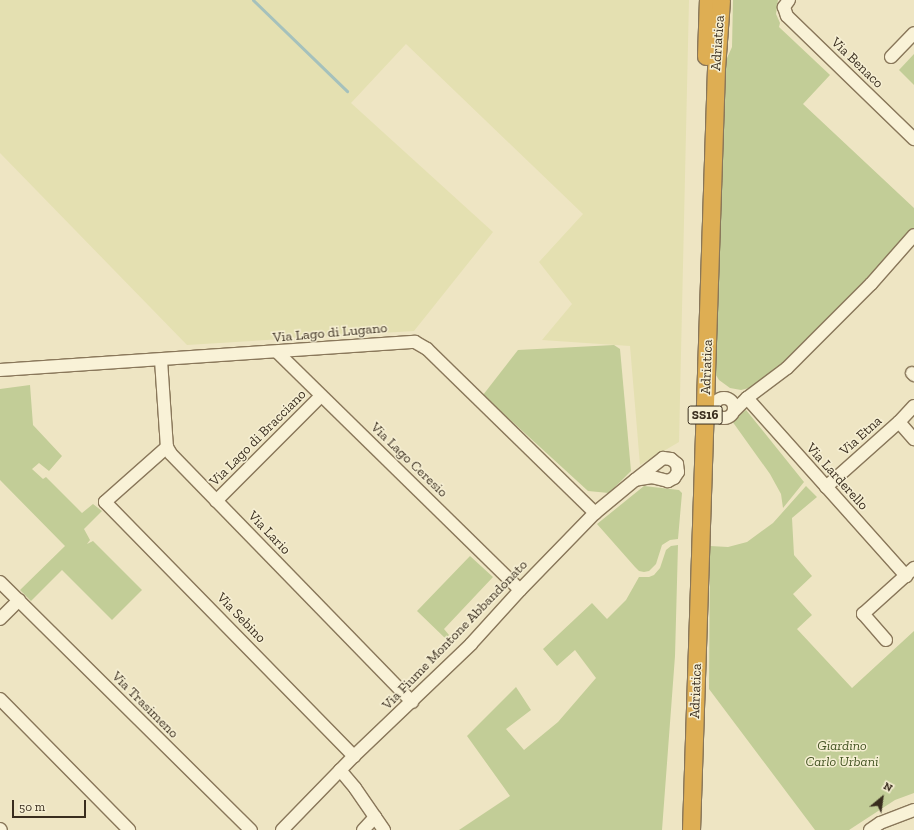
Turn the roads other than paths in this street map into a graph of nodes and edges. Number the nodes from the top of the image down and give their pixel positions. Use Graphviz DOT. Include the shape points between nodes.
graph roads {
  1 [pos="708,0"];
  2 [pos="721,0"];
  3 [pos="786,4"];
  4 [pos="914,33"];
  5 [pos="891,57"];
  6 [pos="914,139"];
  7 [pos="914,235"];
  8 [pos="277,352"];
  9 [pos="161,360"];
  10 [pos="0,370"];
  11 [pos="322,396"];
  12 [pos="747,398"];
  13 [pos="729,399"];
  14 [pos="914,406"];
  15 [pos="735,410"];
  16 [pos="899,422"];
  17 [pos="914,439"];
  18 [pos="167,447"];
  19 [pos="634,480"];
  20 [pos="826,487"];
  21 [pos="216,501"];
  22 [pos="594,513"];
  23 [pos="910,572"];
  24 [pos="0,582"];
  25 [pos="520,590"];
  26 [pos="19,600"];
  27 [pos="0,619"];
  28 [pos="886,640"];
  29 [pos="0,699"];
  30 [pos="412,702"];
  31 [pos="354,756"];
  32 [pos="340,770"];
  33 [pos="914,810"];
  34 [pos="376,817"];
  35 [pos="129,830"];
  36 [pos="251,830"];
  37 [pos="282,830"];
  38 [pos="363,830"];
  39 [pos="384,830"];
  40 [pos="683,830"];
  41 [pos="691,830"];
  42 [pos="870,830"];
  1 -- 40 [label="highway, Adriatica / SS16" via="694,391"];
  2 -- 41 [label="highway, Adriatica / SS16" via="716,76"];
  3 -- 6 [label="street, Via Benaco" via="787,16"];
  4 -- 5 [label="street"];
  7 -- 12 [label="street" via="871,284 787,368"];
  8 -- 9 [label="street, Via Lago di Lugano"];
  8 -- 11 [label="street, Via Lago Ceresio"];
  8 -- 22 [label="street, Via Lago di Lugano" via="408,342 421,345"];
  9 -- 10 [label="street, Via Lago di Lugano"];
  9 -- 18 [label="street"];
  11 -- 21 [label="street, Via Lago di Bracciano"];
  11 -- 25 [label="street, Via Lago Ceresio"];
  12 -- 13 [label="street"];
  12 -- 15 [label="street"];
  12 -- 20 [label="street, Via Larderello"];
  13 -- 15 [label="street"];
  13 -- 15 [label="street" via="722,398 716,402 715,412 719,417 726,418 732,416"];
  14 -- 16 [label="street, Via Etna"];
  16 -- 17 [label="street"];
  16 -- 20 [label="street, Via Etna"];
  18 -- 21 [label="street, Via Lario" via="176,461"];
  18 -- 31 [label="street, Via Sebino" via="106,502"];
  19 -- 22 [label="street, Via Fiume Montone Abbandonato"];
  20 -- 23 [label="street, Via Larderello"];
  21 -- 30 [label="street, Via Lario"];
  22 -- 25 [label="street, Via Fiume Montone Abbandonato"];
  23 -- 28 [label="street" via="863,614"];
  24 -- 26 [label="street, Via Trasimeno"];
  25 -- 30 [label="street, Via Fiume Montone Abbandonato" via="483,632"];
  26 -- 27 [label="street"];
  26 -- 36 [label="street, Via Trasimeno"];
  29 -- 35 [label="street"];
  30 -- 31 [label="street, Via Fiume Montone Abbandonato"];
  31 -- 32 [label="street, Via Fiume Montone Abbandonato"];
  32 -- 34 [label="street"];
  32 -- 37 [label="street, Via Fiume Montone Abbandonato"];
  33 -- 42 [label="street" via="880,823"];
  34 -- 38 [label="street"];
  34 -- 39 [label="street"];
}
